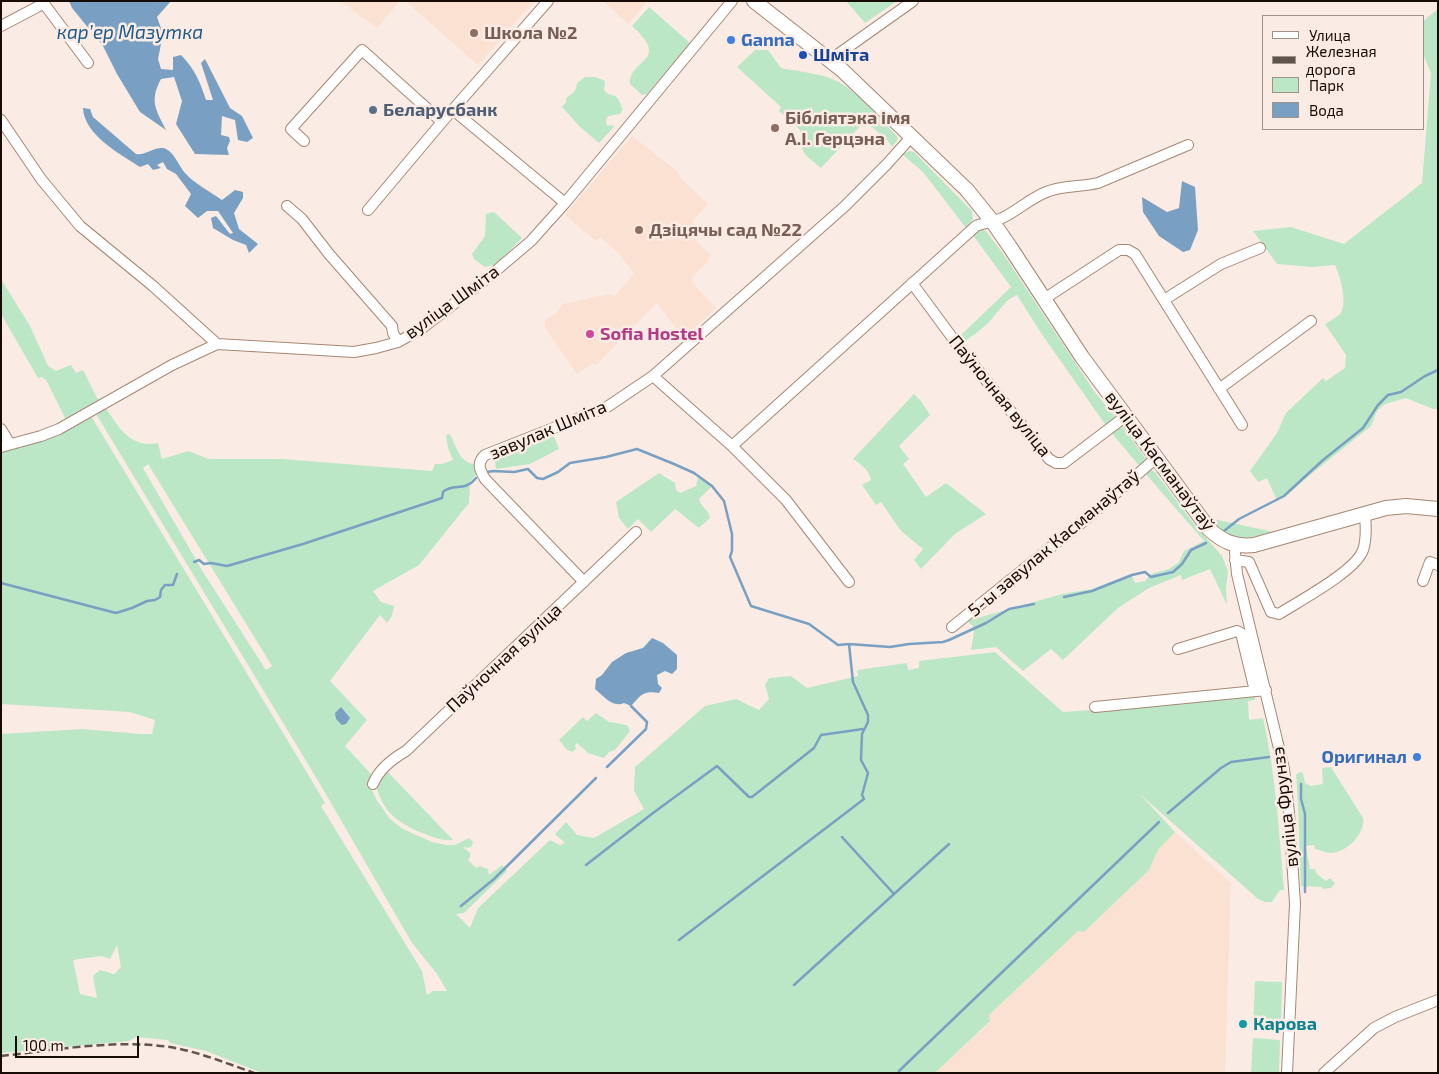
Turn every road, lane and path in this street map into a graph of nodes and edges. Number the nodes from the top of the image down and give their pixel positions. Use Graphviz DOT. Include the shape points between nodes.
graph roads {
  1 [pos="548,1"];
  2 [pos="732,1"];
  3 [pos="754,1"];
  4 [pos="912,1"];
  5 [pos="1,26"];
  6 [pos="830,60"];
  7 [pos="88,63"];
  8 [pos="453,110"];
  9 [pos="1,120"];
  10 [pos="442,122"];
  11 [pos="912,136"];
  12 [pos="304,141"];
  13 [pos="1188,145"];
  14 [pos="565,203"];
  15 [pos="287,206"];
  16 [pos="368,210"];
  17 [pos="992,221"];
  18 [pos="1260,248"];
  19 [pos="912,283"];
  20 [pos="1044,299"];
  21 [pos="1164,300"];
  22 [pos="1312,321"];
  23 [pos="398,342"];
  24 [pos="217,344"];
  25 [pos="653,376"];
  26 [pos="1219,388"];
  27 [pos="1126,416"];
  28 [pos="1242,425"];
  29 [pos="1,429"];
  30 [pos="6,446"];
  31 [pos="732,446"];
  32 [pos="1156,458"];
  33 [pos="1438,509"];
  34 [pos="1365,515"];
  35 [pos="636,532"];
  36 [pos="1236,546"];
  37 [pos="1235,560"];
  38 [pos="1438,565"];
  39 [pos="1423,581"];
  40 [pos="584,582"];
  41 [pos="849,582"];
  42 [pos="952,628"];
  43 [pos="1178,649"];
  44 [pos="1266,690"];
  45 [pos="1255,691"];
  46 [pos="1095,708"];
  47 [pos="374,784"];
  48 [pos="1438,1000"];
  49 [pos="1287,1073"];
  50 [pos="1324,1073"];
  1 -- 8 [label="street"];
  2 -- 14 [label="street, вуліца Шміта"];
  3 -- 6 [label="main road, вуліца Касманаўтаў"];
  4 -- 6 [label="street"];
  5 -- 7 [label="street" via="45,5"];
  6 -- 11 [label="main road, вуліца Касманаўтаў"];
  8 -- 10 [label="street"];
  8 -- 14 [label="street"];
  9 -- 24 [label="street" via="41,179 80,226"];
  10 -- 12 [label="street" via="362,50 291,129"];
  10 -- 16 [label="street"];
  11 -- 17 [label="main road, вуліца Касманаўтаў" via="967,190"];
  11 -- 25 [label="street, завулак Шміта" via="845,206"];
  13 -- 17 [label="street" via="1098,183 1047,191 1003,218"];
  14 -- 23 [label="street, вуліца Шміта" via="531,241 421,328"];
  15 -- 23 [label="street" via="302,219 392,326"];
  17 -- 19 [label="street" via="976,226"];
  17 -- 20 [label="main road, вуліца Касманаўтаў"];
  18 -- 21 [label="street" via="1222,264"];
  19 -- 27 [label="street, Паўночная вуліца" via="1050,460 1064,463"];
  19 -- 31 [label="street"];
  20 -- 21 [label="street" via="1119,250 1128,250 1135,254"];
  20 -- 27 [label="main road, вуліца Касманаўтаў"];
  21 -- 26 [label="street"];
  22 -- 26 [label="street"];
  23 -- 24 [label="street, вуліца Шміта" via="354,352"];
  24 -- 30 [label="street" via="172,365 60,429"];
  25 -- 31 [label="street"];
  25 -- 40 [label="street, завулак Шміта" via="607,407 481,459 480,471 485,479"];
  26 -- 28 [label="street"];
  27 -- 32 [label="main road, вуліца Касманаўтаў"];
  29 -- 30 [label="street"];
  31 -- 41 [label="street" via="786,500"];
  32 -- 36 [label="main road, вуліца Касманаўтаў" via="1209,529"];
  32 -- 42 [label="street, 5-ы завулак Касманаўтаў"];
  33 -- 34 [label="main road" via="1406,506"];
  34 -- 36 [label="main road" via="1254,545"];
  34 -- 37 [label="street" via="1364,549 1356,562 1279,614 1271,612 1249,562"];
  35 -- 40 [label="street, Паўночная вуліца"];
  36 -- 37 [label="street, вуліца Фрунзэ"];
  37 -- 44 [label="street, вуліца Фрунзэ"];
  38 -- 39 [label="street" via="1430,562"];
  40 -- 47 [label="street, Паўночная вуліца" via="406,751 392,759"];
  43 -- 45 [label="street" via="1237,631"];
  44 -- 45 [label="street"];
  44 -- 49 [label="street, вуліца Фрунзэ" via="1284,769 1295,897"];
  45 -- 46 [label="street"];
  48 -- 50 [label="street" via="1374,1028"];
}
